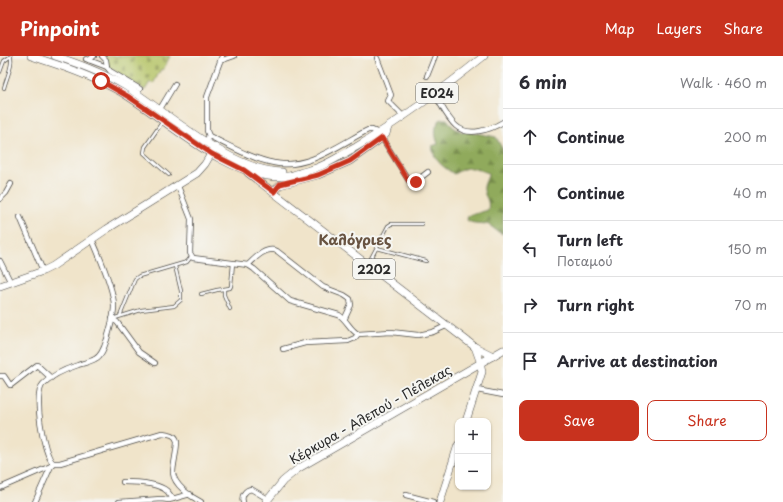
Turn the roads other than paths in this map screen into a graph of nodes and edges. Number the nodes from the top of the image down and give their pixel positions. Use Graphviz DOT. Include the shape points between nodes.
graph roads {
  1 [pos="11,56"];
  2 [pos="31,56"];
  3 [pos="55,56"];
  4 [pos="94,56"];
  5 [pos="102,56"];
  6 [pos="234,56"];
  7 [pos="435,56"];
  8 [pos="484,56"];
  9 [pos="377,58"];
  10 [pos="221,59"];
  11 [pos="96,67"];
  12 [pos="107,67"];
  13 [pos="0,72"];
  14 [pos="427,76"];
  15 [pos="127,84"];
  16 [pos="175,84"];
  17 [pos="4,88"];
  18 [pos="140,89"];
  19 [pos="435,95"];
  20 [pos="160,110"];
  21 [pos="404,117"];
  22 [pos="164,121"];
  23 [pos="503,122"];
  24 [pos="381,136"];
  25 [pos="207,138"];
  26 [pos="215,147"];
  27 [pos="212,154"];
  28 [pos="244,170"];
  29 [pos="428,172"];
  30 [pos="300,173"];
  31 [pos="169,175"];
  32 [pos="11,184"];
  33 [pos="178,186"];
  34 [pos="274,192"];
  35 [pos="0,199"];
  36 [pos="20,217"];
  37 [pos="422,224"];
  38 [pos="92,239"];
  39 [pos="377,248"];
  40 [pos="192,257"];
  41 [pos="426,261"];
  42 [pos="0,262"];
  43 [pos="233,263"];
  44 [pos="367,264"];
  45 [pos="248,265"];
  46 [pos="175,266"];
  47 [pos="43,271"];
  48 [pos="11,283"];
  49 [pos="0,286"];
  50 [pos="224,290"];
  51 [pos="201,294"];
  52 [pos="230,309"];
  53 [pos="119,317"];
  54 [pos="345,318"];
  55 [pos="112,319"];
  56 [pos="448,326"];
  57 [pos="358,334"];
  58 [pos="475,346"];
  59 [pos="283,349"];
  60 [pos="503,350"];
  61 [pos="493,356"];
  62 [pos="155,363"];
  63 [pos="481,363"];
  64 [pos="0,376"];
  65 [pos="50,378"];
  66 [pos="477,390"];
  67 [pos="503,395"];
  68 [pos="467,418"];
  69 [pos="455,454"];
  70 [pos="52,464"];
  71 [pos="123,482"];
  72 [pos="0,488"];
  73 [pos="190,494"];
  74 [pos="406,495"];
  75 [pos="173,499"];
  76 [pos="267,501"];
  77 [pos="35,502"];
  78 [pos="120,502"];
  79 [pos="201,502"];
  80 [pos="243,502"];
  81 [pos="433,502"];
  82 [pos="440,502"];
  1 -- 13 [label="lane" via="4,61"];
  1 -- 17 [label="lane"];
  2 -- 22 [label="main road, ΕΟ24" via="101,81"];
  3 -- 11 [label="main road, ΕΟ24"];
  4 -- 11 [label="street" via="88,59"];
  5 -- 12 [label="street"];
  6 -- 10 [label="street"];
  7 -- 14 [label="street"];
  8 -- 19 [label="main road, ΕΟ24"];
  9 -- 21 [label="street" via="390,95 388,101"];
  10 -- 25 [label="street" via="207,97"];
  11 -- 12 [label="street"];
  11 -- 15 [label="main road, ΕΟ24"];
  12 -- 15 [label="street"];
  15 -- 18 [label="street"];
  15 -- 20 [label="main road, ΕΟ24"];
  16 -- 20 [label="street"];
  19 -- 21 [label="main road, ΕΟ24"];
  19 -- 23 [label="street" via="453,123 462,130 478,132"];
  20 -- 25 [label="main road, ΕΟ24"];
  21 -- 24 [label="main road, ΕΟ24" via="388,127"];
  22 -- 27 [label="main road, ΕΟ24"];
  22 -- 31 [label="lane" via="144,153"];
  24 -- 25 [label="street" via="368,130 319,156 291,164 258,158"];
  24 -- 29 [label="street" via="409,181 415,182"];
  24 -- 30 [label="main road, ΕΟ24" via="330,162"];
  24 -- 34 [label="main road" via="350,161 318,175 280,184"];
  25 -- 26 [label="main road, ΕΟ24"];
  26 -- 27 [label="main road"];
  26 -- 30 [label="main road, ΕΟ24" via="259,168"];
  27 -- 28 [label="main road, ΕΟ24"];
  27 -- 33 [label="main road" via="200,170"];
  28 -- 30 [label="main road, ΕΟ24" via="281,177"];
  28 -- 34 [label="main road, 2202"];
  32 -- 35 [label="street"];
  33 -- 38 [label="main road"];
  33 -- 40 [label="street" via="191,219"];
  34 -- 44 [label="main road, 2202"];
  36 -- 47 [label="street"];
  37 -- 39 [label="lane" via="391,224"];
  38 -- 47 [label="main road"];
  38 -- 55 [label="street" via="102,261 112,297"];
  39 -- 41 [label="lane"];
  39 -- 44 [label="lane"];
  40 -- 43 [label="street"];
  40 -- 46 [label="lane" via="187,262"];
  42 -- 48 [label="street"];
  43 -- 45 [label="street"];
  43 -- 50 [label="lane" via="231,287"];
  44 -- 56 [label="main road, 2202"];
  45 -- 54 [label="street" via="290,301"];
  45 -- 54 [label="street" via="263,252 275,250 324,287 350,299 351,305"];
  46 -- 53 [label="lane" via="139,276"];
  46 -- 53 [label="lane" via="181,300 174,306 141,310"];
  47 -- 48 [label="main road"];
  48 -- 49 [label="main road"];
  50 -- 51 [label="lane"];
  50 -- 52 [label="lane"];
  53 -- 55 [label="lane"];
  54 -- 57 [label="street"];
  55 -- 62 [label="street" via="139,352"];
  55 -- 65 [label="street" via="106,342 98,358"];
  56 -- 57 [label="street" via="418,335 391,332"];
  56 -- 58 [label="main road, 2202"];
  57 -- 59 [label="street" via="348,341 305,344"];
  58 -- 61 [label="main road, 2202"];
  58 -- 63 [label="main road"];
  60 -- 61 [label="main road, Κέρκυρα - Αλεπού - Πέλεκας"];
  61 -- 63 [label="main road, Κέρκυρα - Αλεπού - Πέλεκας"];
  63 -- 66 [label="main road" via="482,372"];
  63 -- 76 [label="main road, Κέρκυρα - Αλεπού - Πέλεκας" via="305,464 286,478"];
  64 -- 65 [label="street" via="4,376 11,385 37,365"];
  65 -- 70 [label="street" via="40,389 39,411 42,434"];
  66 -- 67 [label="street"];
  66 -- 68 [label="main road"];
  69 -- 82 [label="main road"];
  70 -- 72 [label="street"];
  70 -- 73 [label="street" via="156,434 168,434 176,437 177,441 174,478"];
  70 -- 77 [label="street"];
  71 -- 75 [label="street" via="159,487 167,491"];
  73 -- 75 [label="street"];
  73 -- 79 [label="street"];
  74 -- 81 [label="street"];
  75 -- 78 [label="street"];
  76 -- 80 [label="street" via="250,489 243,496"];
}
